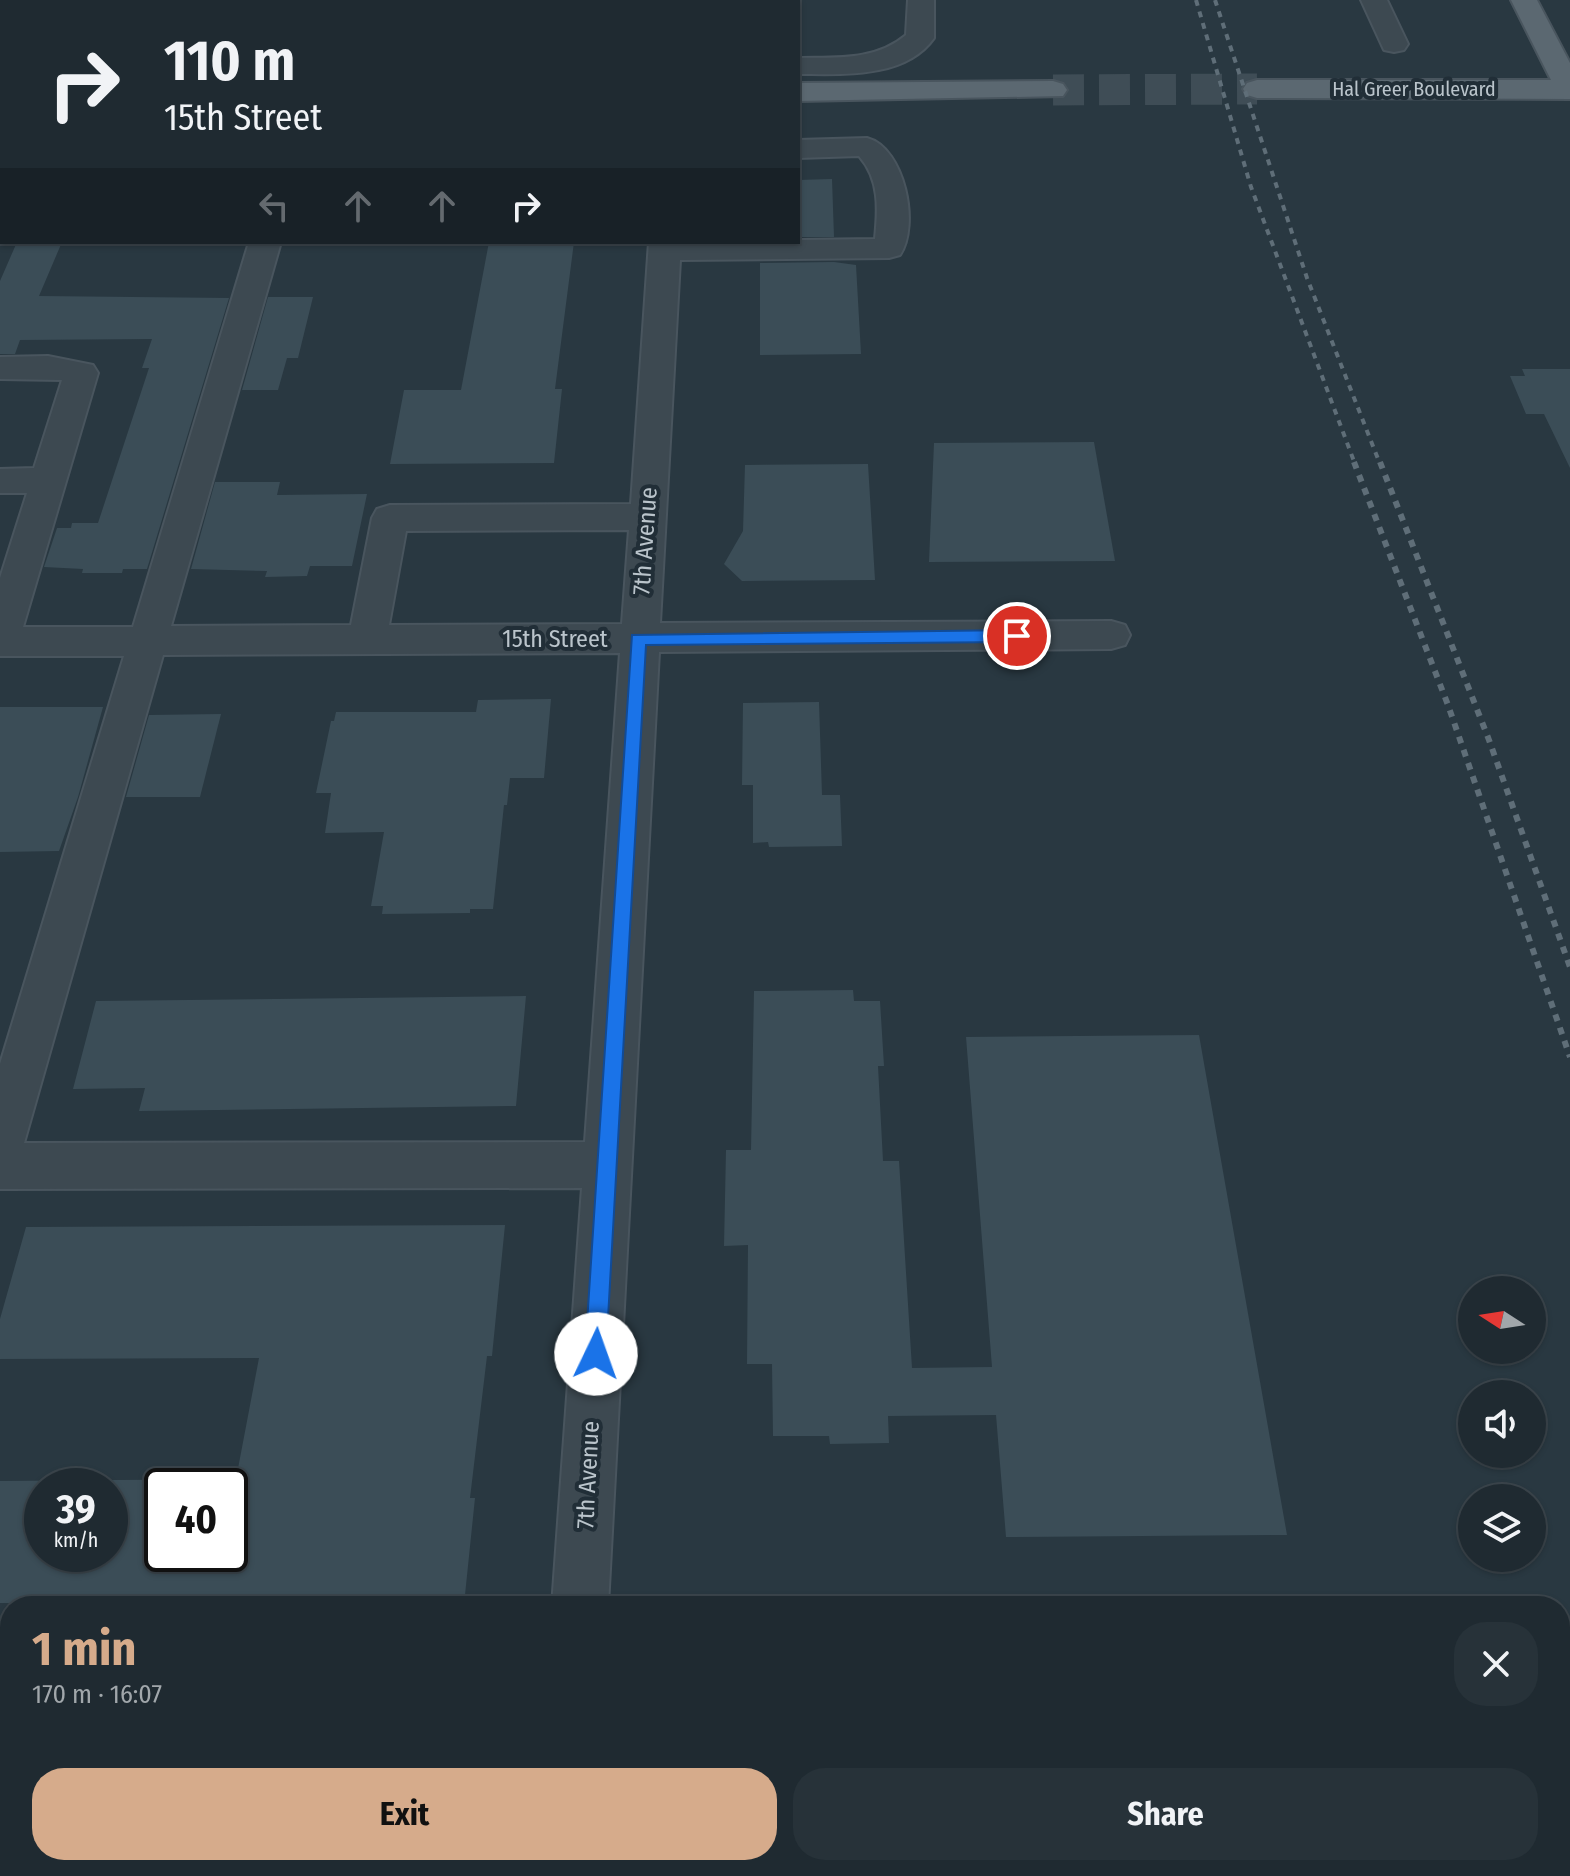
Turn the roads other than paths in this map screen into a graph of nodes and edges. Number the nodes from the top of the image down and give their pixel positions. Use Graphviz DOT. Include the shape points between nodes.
graph roads {
  1 [pos="921,0"];
  2 [pos="1374,0"];
  3 [pos="1524,0"];
  4 [pos="1394,44"];
  5 [pos="800,66"];
  6 [pos="1257,89"];
  7 [pos="1570,89"];
  8 [pos="1053,90"];
  9 [pos="800,92"];
  10 [pos="800,147"];
  11 [pos="264,244"];
  12 [pos="664,246"];
  13 [pos="0,368"];
  14 [pos="48,480"];
  15 [pos="0,481"];
  16 [pos="646,517"];
  17 [pos="1111,635"];
  18 [pos="638,639"];
  19 [pos="367,640"];
  20 [pos="0,641"];
  21 [pos="147,641"];
  22 [pos="0,1143"];
  23 [pos="607,1165"];
  24 [pos="0,1166"];
  25 [pos="581,1596"];
  1 -- 5 [label="street" via="920,38 899,55 874,63"];
  2 -- 4 [label="street"];
  3 -- 7 [label="main road"];
  6 -- 7 [label="main road, Hal Greer Boulevard"];
  8 -- 9 [label="main road"];
  10 -- 12 [label="street" via="867,147 883,163 893,194 889,248"];
  11 -- 21 [label="street"];
  12 -- 16 [label="street, 7th Avenue"];
  13 -- 14 [label="street" via="81,373"];
  14 -- 15 [label="street"];
  14 -- 20 [label="street"];
  16 -- 18 [label="street, 7th Avenue"];
  16 -- 19 [label="street" via="390,518"];
  17 -- 18 [label="street, 15th Street"];
  18 -- 19 [label="street, 15th Street"];
  18 -- 23 [label="street, 7th Avenue"];
  19 -- 21 [label="street, 15th Street"];
  20 -- 21 [label="street, 15th Street"];
  21 -- 22 [label="street"];
  23 -- 24 [label="street"];
  23 -- 25 [label="street, 7th Avenue"];
}
